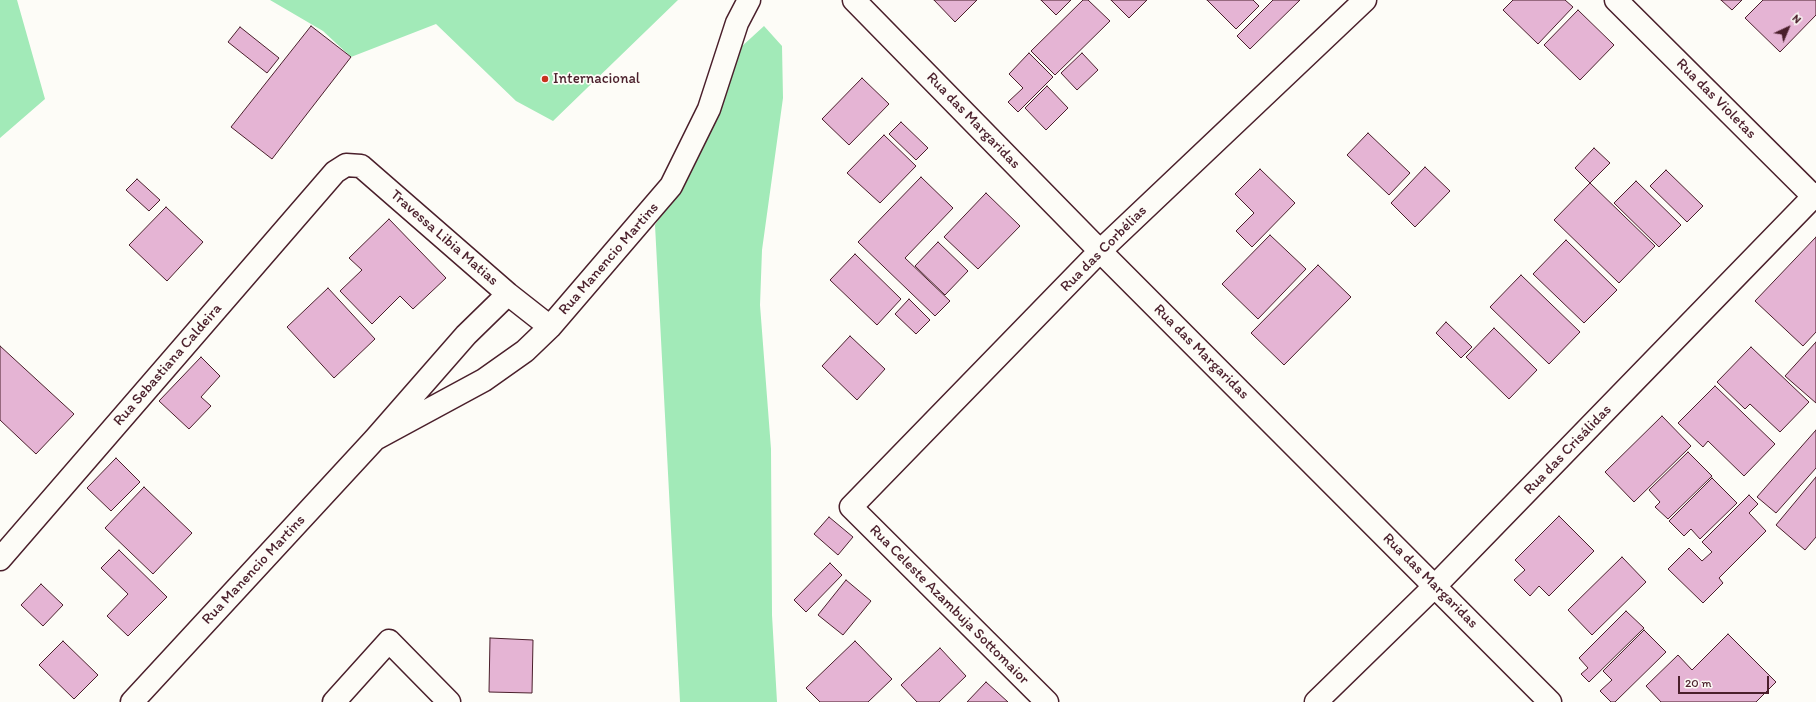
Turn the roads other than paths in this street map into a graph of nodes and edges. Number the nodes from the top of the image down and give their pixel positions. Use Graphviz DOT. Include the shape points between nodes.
graph roads {
  1 [pos="749,0"];
  2 [pos="854,0"];
  3 [pos="1365,0"];
  4 [pos="1616,0"];
  5 [pos="335,172"];
  6 [pos="1815,196"];
  7 [pos="1100,251"];
  8 [pos="508,294"];
  9 [pos="550,327"];
  10 [pos="375,439"];
  11 [pos="850,507"];
  12 [pos="0,559"];
  13 [pos="1435,586"];
  14 [pos="132,702"];
  15 [pos="334,702"];
  16 [pos="449,702"];
  17 [pos="1047,702"];
  18 [pos="1316,702"];
  19 [pos="1550,702"];
  1 -- 9 [label="street, Rua Manencio Martins" via="737,23 709,109 671,186"];
  2 -- 7 [label="street, Rua das Margaridas"];
  3 -- 7 [label="street, Rua das Corbélias"];
  4 -- 6 [label="street, Rua das Violetas"];
  5 -- 8 [label="street, Travessa Libia Matias" via="346,165 361,166"];
  5 -- 12 [label="street, Rua Sebastiana Caldeira"];
  6 -- 13 [label="street, Rua das Crisálidas"];
  7 -- 11 [label="street, Rua das Corbélias"];
  7 -- 13 [label="street, Rua das Margaridas"];
  8 -- 9 [label="street, Travessa Libia Matias"];
  8 -- 10 [label="street, Rua Manencio Martins" via="466,335"];
  9 -- 10 [label="street, Rua Manencio Martins" via="525,351 484,380"];
  10 -- 14 [label="street, Rua Manencio Martins"];
  11 -- 17 [label="street, Rua Celeste Azambuja Sottomaior"];
  13 -- 18 [label="street, Rua das Crisálidas"];
  13 -- 19 [label="street, Rua das Margaridas"];
  15 -- 16 [label="street" via="389,641"];
}
